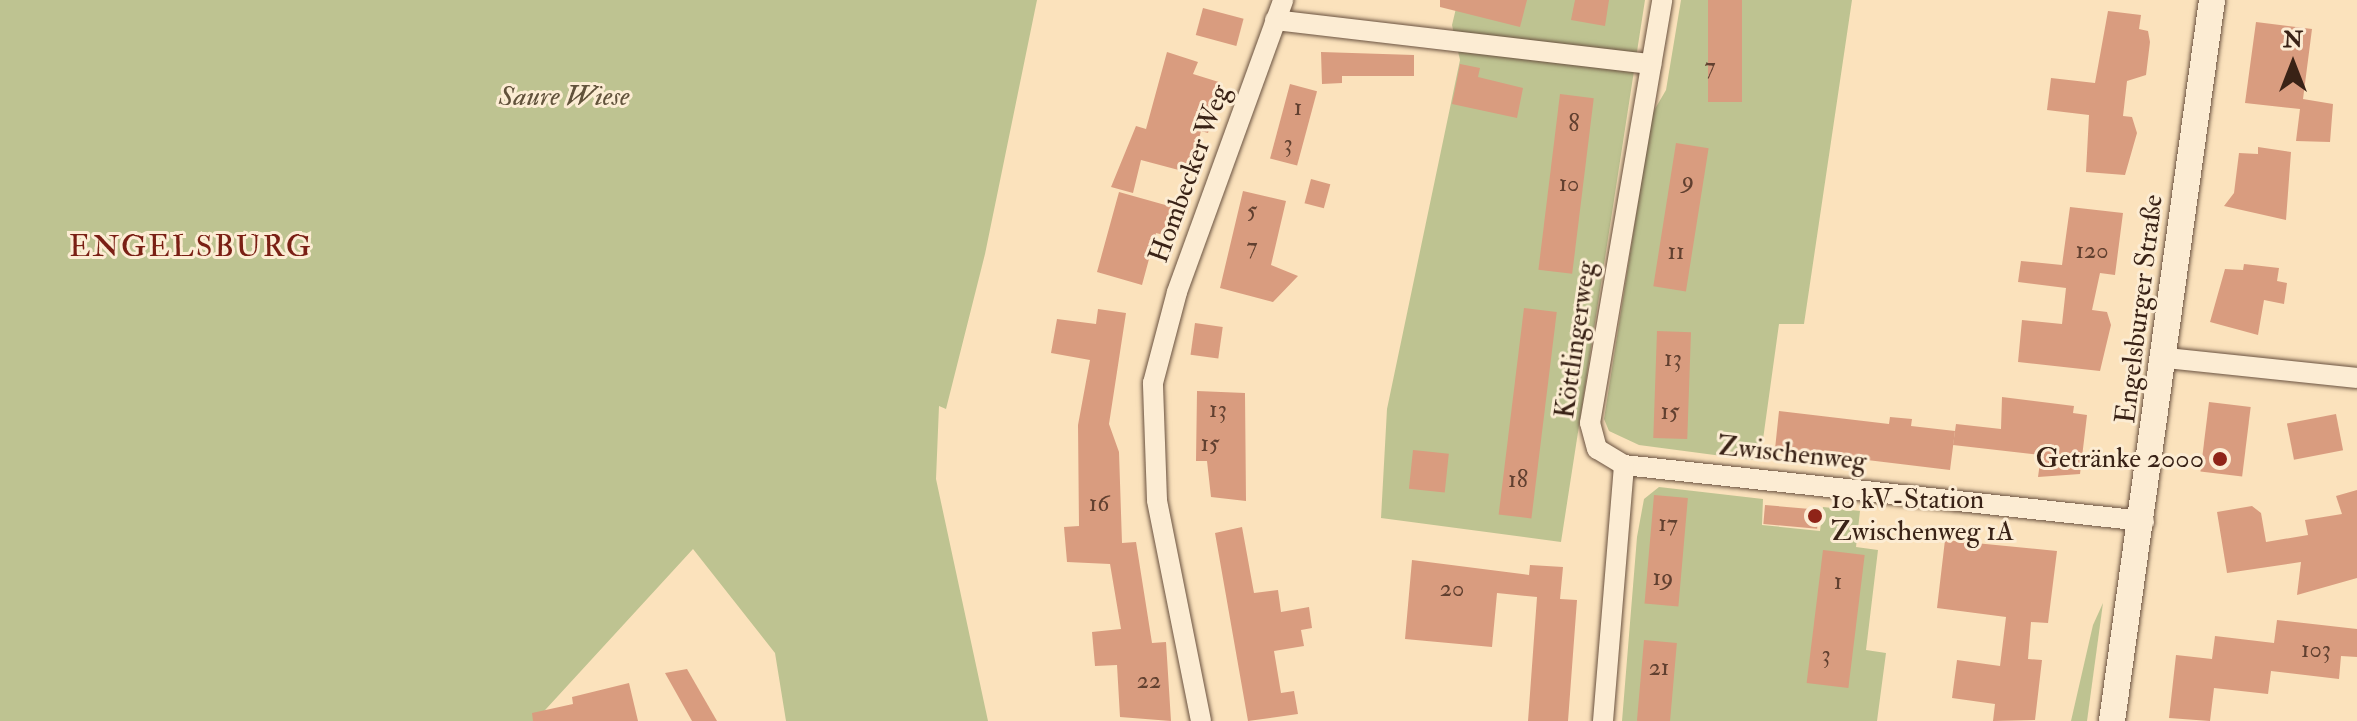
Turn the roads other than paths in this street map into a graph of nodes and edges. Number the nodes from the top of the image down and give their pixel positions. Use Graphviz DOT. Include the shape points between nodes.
graph roads {
  1 [pos="1283,0"];
  2 [pos="1662,0"];
  3 [pos="2212,0"];
  4 [pos="1275,20"];
  5 [pos="1651,64"];
  6 [pos="2167,358"];
  7 [pos="2357,378"];
  8 [pos="1624,465"];
  9 [pos="2144,521"];
  10 [pos="1201,721"];
  11 [pos="1603,721"];
  12 [pos="2112,721"];
  1 -- 4 [label="street, Hombecker Weg"];
  2 -- 5 [label="street, Köttlingerweg"];
  3 -- 6 [label="street, Engelsburger Straße"];
  4 -- 5 [label="street"];
  4 -- 10 [label="street, Hombecker Weg" via="1177,292 1153,383 1157,500"];
  5 -- 8 [label="street, Köttlingerweg" via="1590,423 1597,449"];
  6 -- 7 [label="street"];
  6 -- 9 [label="street, Engelsburger Straße"];
  8 -- 9 [label="street, Zwischenweg"];
  8 -- 11 [label="street"];
  9 -- 12 [label="street, Engelsburger Straße"];
}
